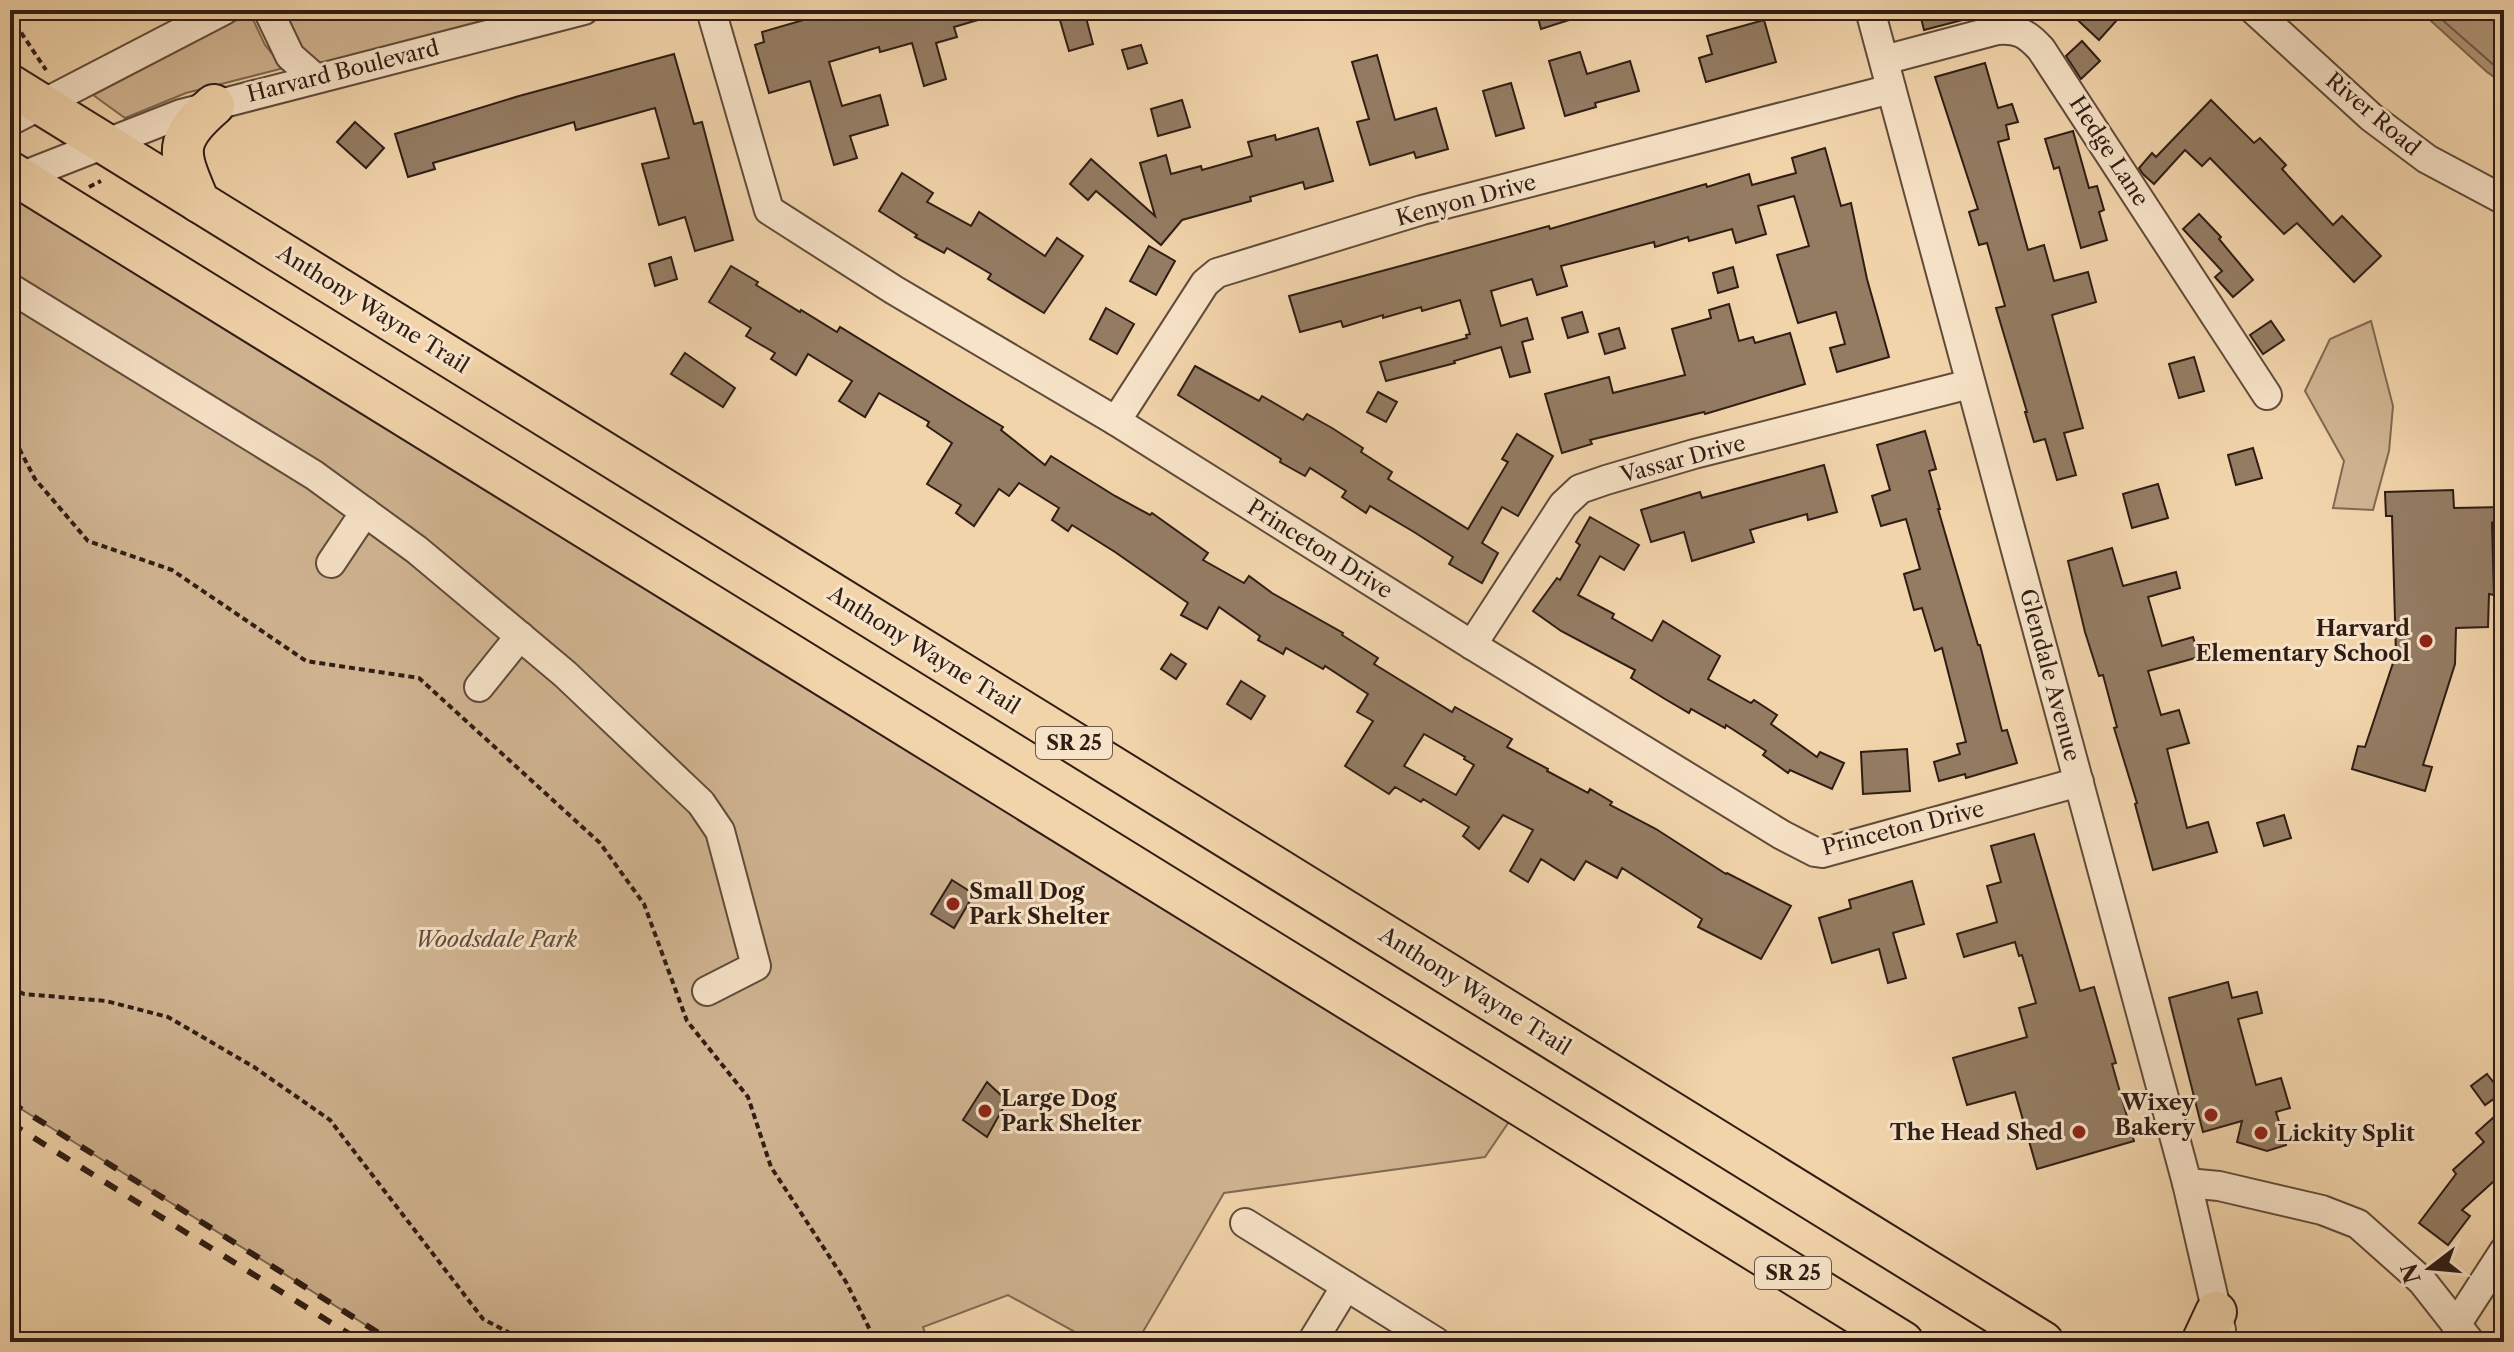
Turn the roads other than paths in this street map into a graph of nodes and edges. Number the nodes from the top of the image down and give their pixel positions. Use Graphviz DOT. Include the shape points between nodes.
graph roads {
  1 [pos="224,10"];
  2 [pos="268,10"];
  3 [pos="584,10"];
  4 [pos="711,10"];
  5 [pos="1870,10"];
  6 [pos="2254,10"];
  7 [pos="1884,60"];
  8 [pos="315,78"];
  9 [pos="1891,89"];
  10 [pos="23,104"];
  11 [pos="214,105"];
  12 [pos="106,144"];
  13 [pos="13,177"];
  14 [pos="2504,200"];
  15 [pos="199,202"];
  16 [pos="10,288"];
  17 [pos="1970,384"];
  18 [pos="2267,395"];
  19 [pos="1116,421"];
  20 [pos="365,512"];
  21 [pos="331,563"];
  22 [pos="520,636"];
  23 [pos="1472,645"];
  24 [pos="479,687"];
  25 [pos="2079,782"];
  26 [pos="707,991"];
  27 [pos="2187,1183"];
  28 [pos="1245,1223"];
  29 [pos="2504,1251"];
  30 [pos="1346,1286"];
  31 [pos="1864,1329"];
  32 [pos="2214,1332"];
  33 [pos="2463,1333"];
  34 [pos="1312,1342"];
  35 [pos="1436,1342"];
  36 [pos="1903,1342"];
  37 [pos="1919,1342"];
  38 [pos="2043,1342"];
  1 -- 10 [label="street"];
  2 -- 8 [label="street" via="290,56"];
  3 -- 8 [label="street, Harvard Boulevard"];
  4 -- 19 [label="street, Princeton Drive" via="769,210"];
  5 -- 7 [label="street, Glendale Avenue"];
  6 -- 14 [label="street, River Road" via="2371,117 2427,159"];
  7 -- 9 [label="street, Glendale Avenue"];
  7 -- 18 [label="street, Hedge Lane" via="1997,30 2014,29 2028,36"];
  8 -- 11 [label="street, Harvard Boulevard"];
  9 -- 17 [label="street, Glendale Avenue"];
  9 -- 19 [label="street, Kenyon Drive" via="1422,210 1217,273 1205,283"];
  10 -- 12 [label="highway, Anthony Wayne Trail / SR 25"];
  11 -- 12 [label="street, Harvard Boulevard"];
  11 -- 15 [label="highway" via="184,138 183,163"];
  12 -- 13 [label="street, Harvard Boulevard"];
  12 -- 15 [label="highway, Anthony Wayne Trail / SR 25"];
  13 -- 31 [label="highway" via="1682,1205"];
  15 -- 38 [label="highway, Anthony Wayne Trail / SR 25"];
  16 -- 20 [label="street" via="314,475"];
  17 -- 23 [label="street, Vassar Drive" via="1694,454 1580,489 1563,505"];
  17 -- 25 [label="street, Glendale Avenue"];
  19 -- 23 [label="street, Princeton Drive"];
  20 -- 21 [label="street"];
  20 -- 22 [label="street"];
  22 -- 24 [label="street"];
  22 -- 26 [label="street" via="701,803 720,831 756,966"];
  23 -- 25 [label="street, Princeton Drive" via="1815,852"];
  25 -- 27 [label="street, Glendale Avenue"];
  27 -- 32 [label="street, Glendale Avenue"];
  27 -- 33 [label="street" via="2322,1210 2358,1224 2422,1281"];
  28 -- 30 [label="street"];
  29 -- 33 [label="street"];
  30 -- 34 [label="street"];
  30 -- 35 [label="street"];
  31 -- 36 [label="highway"];
  31 -- 37 [label="highway"];
}
